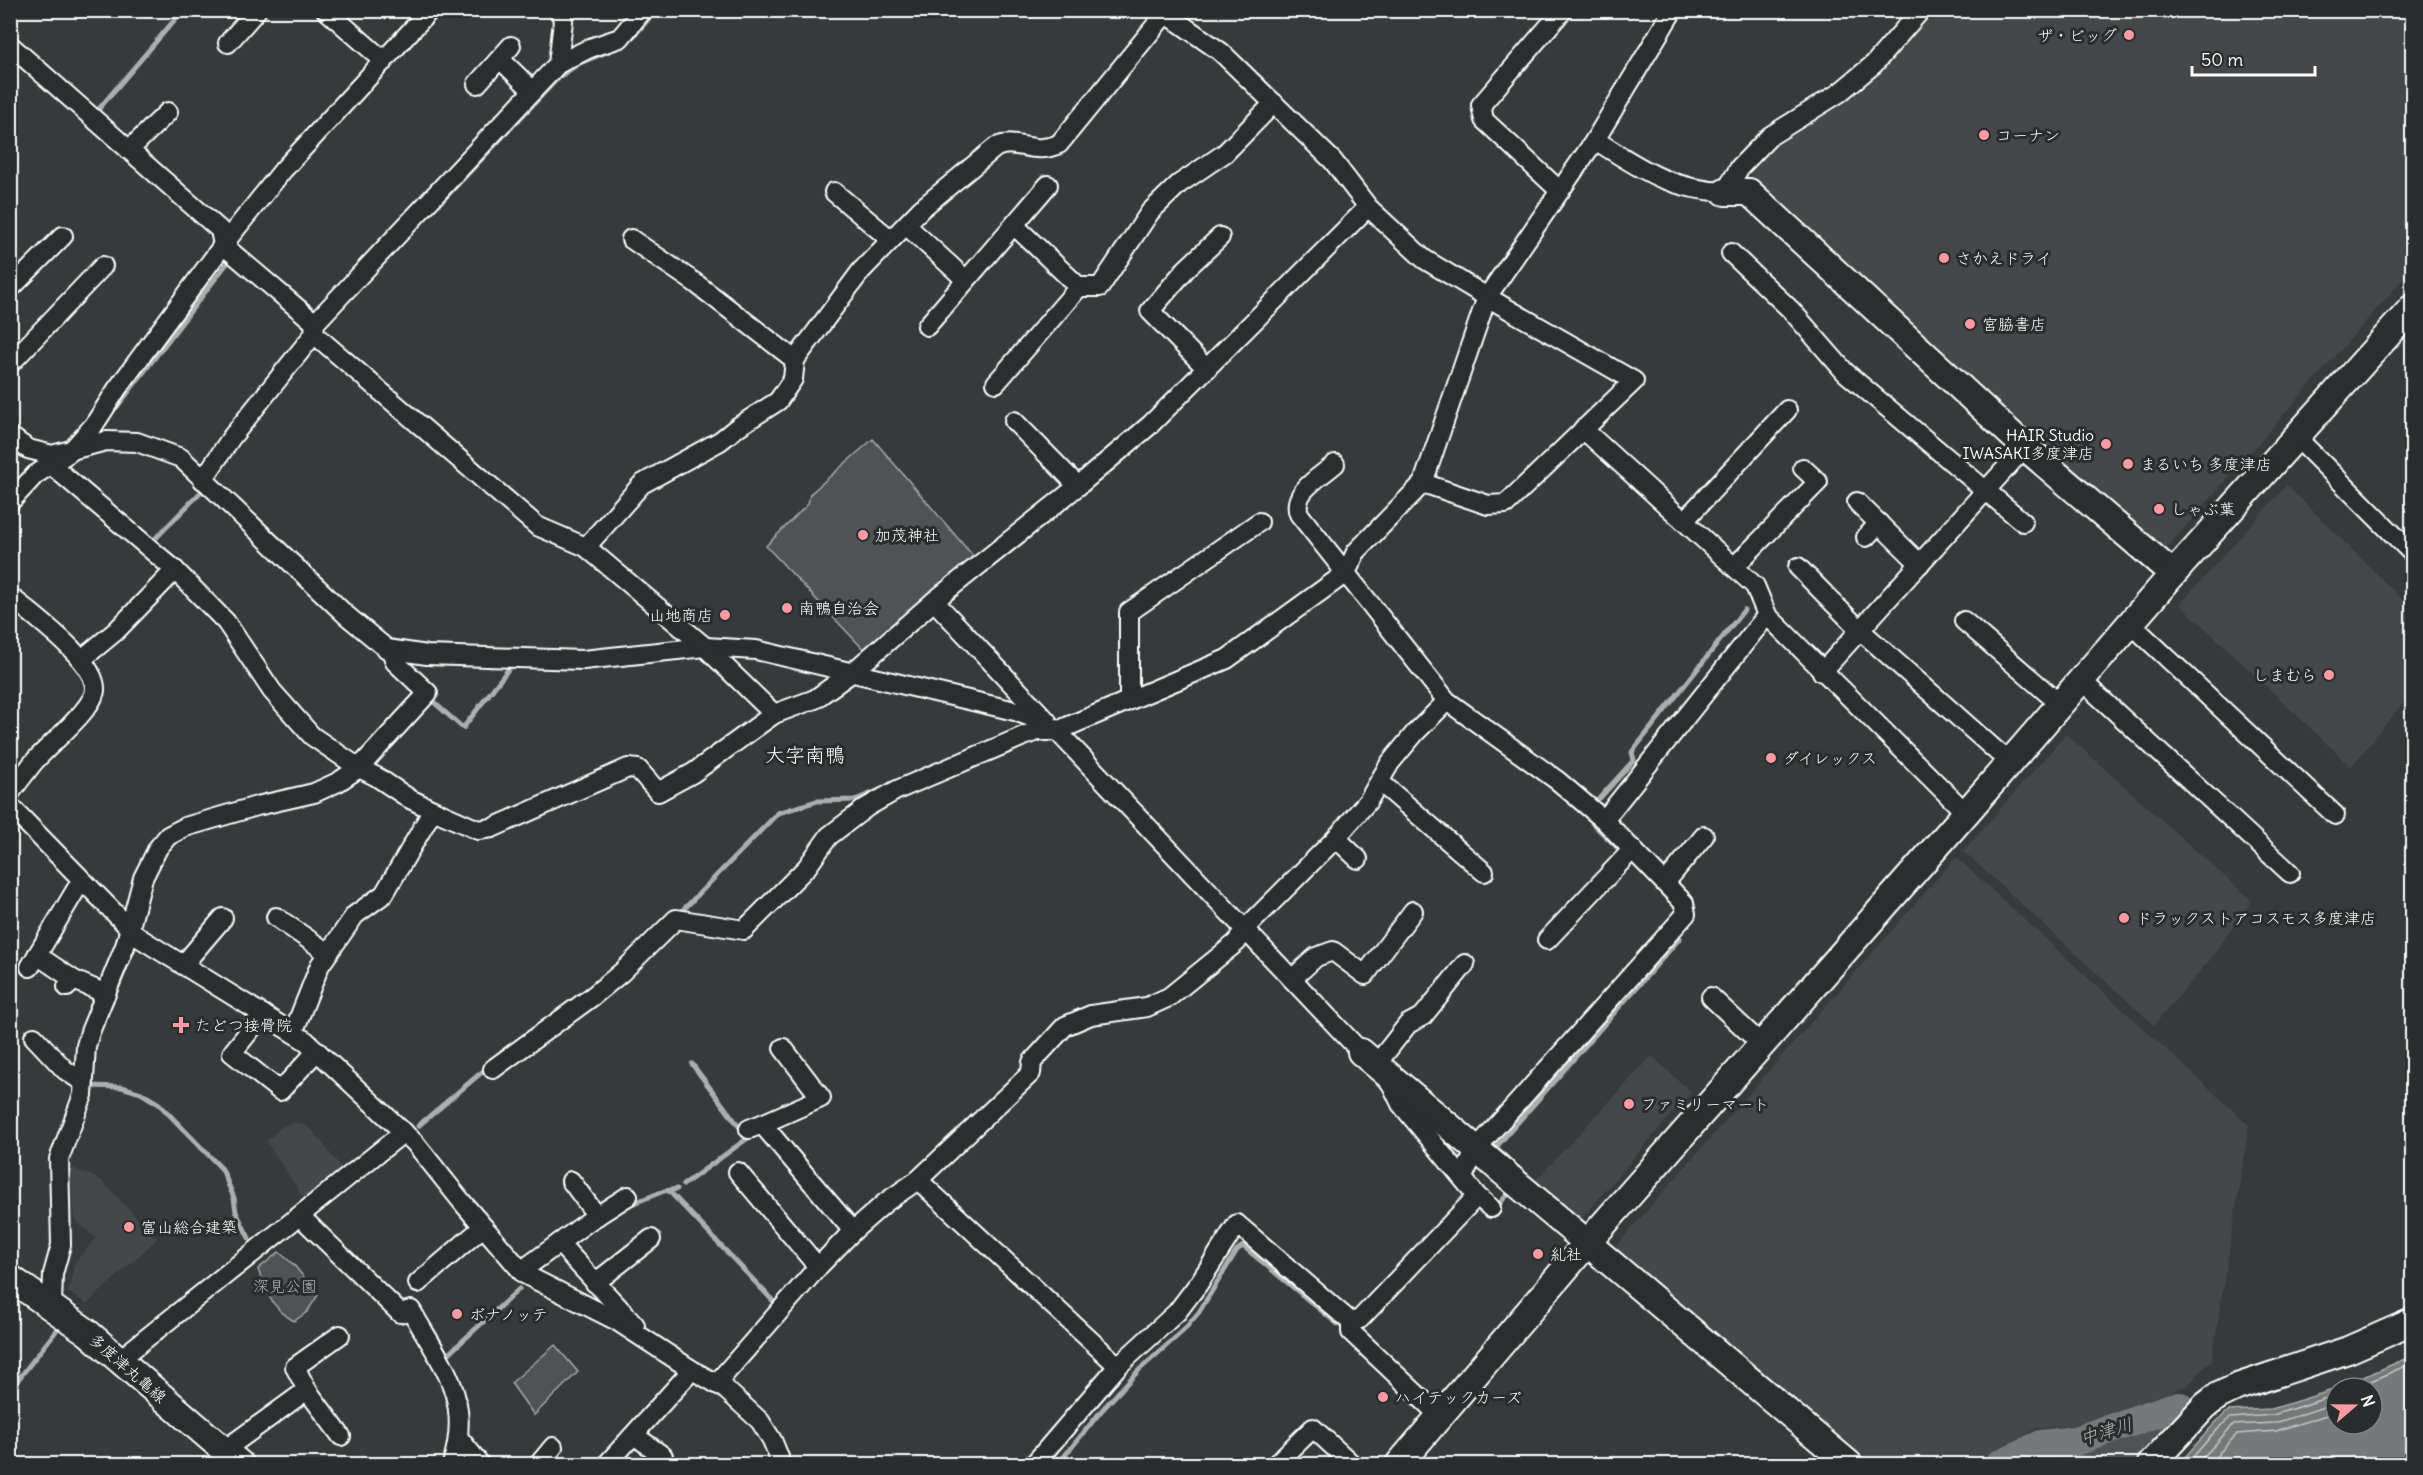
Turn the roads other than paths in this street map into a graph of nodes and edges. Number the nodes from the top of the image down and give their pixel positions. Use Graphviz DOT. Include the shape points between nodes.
graph roads {
  1 [pos="257,10"];
  2 [pos="326,10"];
  3 [pos="430,10"];
  4 [pos="560,10"];
  5 [pos="643,10"];
  6 [pos="1563,10"];
  7 [pos="1673,10"];
  8 [pos="1921,10"];
  9 [pos="1163,12"];
  10 [pos="228,43"];
  11 [pos="10,45"];
  12 [pos="384,61"];
  13 [pos="558,64"];
  14 [pos="477,84"];
  15 [pos="533,91"];
  16 [pos="1274,103"];
  17 [pos="168,112"];
  18 [pos="1595,140"];
  19 [pos="133,146"];
  20 [pos="1048,185"];
  21 [pos="1560,191"];
  22 [pos="834,192"];
  23 [pos="1725,192"];
  24 [pos="1368,207"];
  25 [pos="906,225"];
  26 [pos="1014,225"];
  27 [pos="63,236"];
  28 [pos="1220,237"];
  29 [pos="631,239"];
  30 [pos="891,240"];
  31 [pos="223,245"];
  32 [pos="1731,253"];
  33 [pos="103,266"];
  34 [pos="966,280"];
  35 [pos="1079,287"];
  36 [pos="10,289"];
  37 [pos="1487,297"];
  38 [pos="2412,308"];
  39 [pos="927,326"];
  40 [pos="314,328"];
  41 [pos="795,360"];
  42 [pos="10,364"];
  43 [pos="1207,369"];
  44 [pos="996,383"];
  45 [pos="1787,410"];
  46 [pos="1014,421"];
  47 [pos="1584,429"];
  48 [pos="10,436"];
  49 [pos="2296,437"];
  50 [pos="2025,447"];
  51 [pos="70,452"];
  52 [pos="50,464"];
  53 [pos="1335,464"];
  54 [pos="1803,468"];
  55 [pos="203,480"];
  56 [pos="1423,483"];
  57 [pos="1078,486"];
  58 [pos="1986,490"];
  59 [pos="10,502"];
  60 [pos="1857,502"];
  61 [pos="1684,521"];
  62 [pos="1259,522"];
  63 [pos="2023,522"];
  64 [pos="1879,523"];
  65 [pos="1866,537"];
  66 [pos="586,547"];
  67 [pos="2412,554"];
  68 [pos="1920,564"];
  69 [pos="1734,567"];
  70 [pos="1798,567"];
  71 [pos="175,570"];
  72 [pos="1346,573"];
  73 [pos="2173,574"];
  74 [pos="10,596"];
  75 [pos="934,600"];
  76 [pos="1767,615"];
  77 [pos="1964,621"];
  78 [pos="2130,623"];
  79 [pos="1860,630"];
  80 [pos="705,647"];
  81 [pos="391,650"];
  82 [pos="82,659"];
  83 [pos="854,671"];
  84 [pos="1822,672"];
  85 [pos="2081,680"];
  86 [pos="1129,699"];
  87 [pos="1447,701"];
  88 [pos="2060,704"];
  89 [pos="774,714"];
  90 [pos="1057,731"];
  91 [pos="2010,763"];
  92 [pos="359,768"];
  93 [pos="1380,782"];
  94 [pos="10,793"];
  95 [pos="10,806"];
  96 [pos="433,810"];
  97 [pos="1966,813"];
  98 [pos="2335,815"];
  99 [pos="1604,820"];
  100 [pos="1704,836"];
  101 [pos="1336,838"];
  102 [pos="1628,854"];
  103 [pos="1358,859"];
  104 [pos="1484,872"];
  105 [pos="2290,873"];
  106 [pos="81,881"];
  107 [pos="1665,883"];
  108 [pos="1413,911"];
  109 [pos="223,918"];
  110 [pos="276,918"];
  111 [pos="129,930"];
  112 [pos="1244,930"];
  113 [pos="1547,940"];
  114 [pos="328,953"];
  115 [pos="1465,964"];
  116 [pos="183,965"];
  117 [pos="1292,979"];
  118 [pos="106,994"];
  119 [pos="1712,997"];
  120 [pos="263,1014"];
  121 [pos="293,1033"];
  122 [pos="34,1037"];
  123 [pos="1762,1045"];
  124 [pos="783,1048"];
  125 [pos="317,1051"];
  126 [pos="1374,1063"];
  127 [pos="493,1070"];
  128 [pos="83,1082"];
  129 [pos="404,1132"];
  130 [pos="1476,1149"];
  131 [pos="738,1172"];
  132 [pos="1462,1177"];
  133 [pos="571,1180"];
  134 [pos="918,1180"];
  135 [pos="628,1196"];
  136 [pos="1477,1196"];
  137 [pos="1491,1208"];
  138 [pos="300,1216"];
  139 [pos="597,1216"];
  140 [pos="483,1227"];
  141 [pos="853,1231"];
  142 [pos="651,1239"];
  143 [pos="1588,1242"];
  144 [pos="560,1243"];
  145 [pos="818,1267"];
  146 [pos="521,1271"];
  147 [pos="10,1278"];
  148 [pos="418,1283"];
  149 [pos="595,1283"];
  150 [pos="52,1305"];
  151 [pos="1351,1322"];
  152 [pos="2412,1322"];
  153 [pos="340,1335"];
  154 [pos="653,1344"];
  155 [pos="118,1359"];
  156 [pos="1118,1366"];
  157 [pos="692,1370"];
  158 [pos="716,1384"];
  159 [pos="307,1390"];
  160 [pos="1441,1417"];
  161 [pos="634,1435"];
  162 [pos="341,1436"];
  163 [pos="458,1437"];
  164 [pos="663,1456"];
  165 [pos="232,1457"];
  166 [pos="452,1464"];
  167 [pos="480,1464"];
  168 [pos="607,1464"];
  169 [pos="778,1464"];
  170 [pos="1034,1464"];
  171 [pos="1276,1464"];
  172 [pos="1352,1464"];
  173 [pos="1399,1464"];
  174 [pos="1849,1464"];
  175 [pos="2151,1464"];
  1 -- 10 [label="street"];
  2 -- 12 [label="street"];
  3 -- 12 [label="street"];
  4 -- 13 [label="street" via="563,21"];
  5 -- 13 [label="street" via="620,38"];
  6 -- 21 [label="street" via="1481,105 1484,120"];
  7 -- 18 [label="street"];
  8 -- 23 [label="street" via="1874,64 1839,93 1770,136 1740,167"];
  9 -- 16 [label="street" via="1221,52"];
  9 -- 25 [label="street" via="1059,144 1033,150 1008,142 996,147"];
  11 -- 19 [label="street"];
  12 -- 31 [label="street" via="283,170"];
  13 -- 15 [label="street"];
  14 -- 15 [label="street" via="506,53"];
  15 -- 40 [label="street"];
  16 -- 24 [label="street" via="1333,161"];
  16 -- 35 [label="street" via="1224,153 1179,184 1150,212 1100,287"];
  17 -- 19 [label="street"];
  18 -- 21 [label="street"];
  18 -- 23 [label="street" via="1657,178"];
  19 -- 31 [label="street" via="220,230"];
  20 -- 26 [label="street"];
  21 -- 37 [label="street"];
  22 -- 30 [label="street"];
  23 -- 50 [label="street" via="1749,192"];
  24 -- 37 [label="street" via="1424,259"];
  24 -- 43 [label="street"];
  25 -- 30 [label="street"];
  25 -- 34 [label="street"];
  26 -- 34 [label="street"];
  26 -- 35 [label="street"];
  27 -- 36 [label="street"];
  28 -- 43 [label="street" via="1150,311"];
  29 -- 41 [label="street"];
  30 -- 41 [label="street" via="861,271"];
  31 -- 40 [label="street"];
  31 -- 51 [label="street" via="94,425"];
  32 -- 58 [label="street" via="1791,310 1845,372"];
  33 -- 42 [label="street"];
  34 -- 39 [label="street"];
  35 -- 44 [label="street"];
  37 -- 47 [label="street" via="1634,381"];
  37 -- 56 [label="street"];
  38 -- 49 [label="street"];
  40 -- 55 [label="street"];
  40 -- 66 [label="street" via="537,525"];
  41 -- 66 [label="street" via="793,379 778,401 720,441 642,484"];
  43 -- 57 [label="street" via="1150,425"];
  45 -- 61 [label="street"];
  46 -- 57 [label="street"];
  47 -- 56 [label="street" via="1506,504 1488,505"];
  47 -- 61 [label="street"];
  48 -- 51 [label="street" via="28,449 52,456"];
  49 -- 67 [label="street"];
  49 -- 73 [label="street"];
  50 -- 58 [label="street"];
  50 -- 73 [label="street"];
  51 -- 52 [label="street"];
  51 -- 55 [label="street" via="106,441 137,442 180,458"];
  52 -- 59 [label="street"];
  52 -- 71 [label="street"];
  53 -- 72 [label="street" via="1306,488 1296,506"];
  54 -- 69 [label="street" via="1818,482"];
  55 -- 81 [label="street" via="346,615"];
  56 -- 72 [label="street" via="1356,552"];
  57 -- 75 [label="street"];
  58 -- 63 [label="street"];
  58 -- 68 [label="street"];
  60 -- 64 [label="street"];
  61 -- 69 [label="street"];
  62 -- 86 [label="street" via="1129,612"];
  64 -- 65 [label="street"];
  64 -- 68 [label="street"];
  66 -- 80 [label="street"];
  68 -- 79 [label="street"];
  69 -- 76 [label="street" via="1755,586"];
  70 -- 79 [label="street"];
  71 -- 82 [label="street" via="116,631"];
  71 -- 92 [label="street" via="226,622 272,691 312,736"];
  72 -- 86 [label="street" via="1227,659"];
  72 -- 87 [label="street"];
  73 -- 78 [label="street"];
  74 -- 82 [label="street"];
  75 -- 83 [label="street"];
  75 -- 90 [label="street"];
  76 -- 84 [label="street"];
  76 -- 99 [label="street"];
  77 -- 88 [label="street"];
  78 -- 85 [label="street"];
  78 -- 98 [label="street"];
  79 -- 84 [label="street"];
  79 -- 91 [label="street"];
  80 -- 81 [label="street" via="583,660 426,655"];
  80 -- 83 [label="street" via="756,650"];
  80 -- 89 [label="street"];
  81 -- 92 [label="street" via="395,662 428,693"];
  82 -- 94 [label="street" via="96,691 88,707 34,762"];
  83 -- 89 [label="street" via="815,699"];
  83 -- 90 [label="street" via="1015,711"];
  84 -- 97 [label="street"];
  85 -- 88 [label="street"];
  85 -- 105 [label="street"];
  86 -- 90 [label="street"];
  87 -- 93 [label="street" via="1390,763"];
  87 -- 99 [label="street" via="1558,781"];
  88 -- 91 [label="street"];
  89 -- 96 [label="street" via="658,792 638,769 628,768 492,828 478,830"];
  90 -- 112 [label="street"];
  90 -- 127 [label="street" via="1026,735 897,790 867,807 829,836 807,867 744,930 676,919 593,996"];
  91 -- 97 [label="street"];
  92 -- 96 [label="street"];
  92 -- 111 [label="street" via="314,793 185,827 168,836 143,878"];
  93 -- 101 [label="street"];
  93 -- 104 [label="street"];
  95 -- 106 [label="street"];
  96 -- 114 [label="street" via="384,894 356,915"];
  97 -- 123 [label="street"];
  99 -- 102 [label="street"];
  100 -- 107 [label="street"];
  101 -- 103 [label="street"];
  101 -- 112 [label="street"];
  102 -- 107 [label="street"];
  102 -- 113 [label="street"];
  106 -- 111 [label="street"];
  106 -- 118 [label="street" via="33,961 70,984"];
  107 -- 130 [label="street" via="1684,903 1686,914"];
  108 -- 117 [label="street" via="1365,975 1333,951 1316,957"];
  109 -- 116 [label="street"];
  110 -- 114 [label="street"];
  111 -- 116 [label="street"];
  111 -- 118 [label="street"];
  112 -- 117 [label="street"];
  112 -- 134 [label="street" via="1237,942 1169,997 1147,1007 1091,1015 1065,1026 1037,1055 1031,1073"];
  114 -- 121 [label="street"];
  115 -- 126 [label="street" via="1423,1016 1408,1024"];
  116 -- 120 [label="street"];
  117 -- 126 [label="street"];
  118 -- 128 [label="street" via="86,1046"];
  119 -- 123 [label="street"];
  120 -- 121 [label="street"];
  120 -- 125 [label="street" via="232,1053 280,1091"];
  121 -- 125 [label="street"];
  122 -- 128 [label="street" via="65,1070"];
  123 -- 143 [label="street"];
  124 -- 141 [label="street" via="821,1098 755,1127"];
  125 -- 129 [label="street"];
  126 -- 130 [label="street"];
  126 -- 132 [label="street" via="1401,1104"];
  128 -- 150 [label="street" via="59,1159 61,1245 53,1274"];
  129 -- 138 [label="street"];
  129 -- 140 [label="street"];
  130 -- 132 [label="street"];
  130 -- 143 [label="street"];
  131 -- 145 [label="street"];
  132 -- 136 [label="street"];
  133 -- 139 [label="street"];
  134 -- 141 [label="street"];
  134 -- 156 [label="street"];
  135 -- 139 [label="street"];
  136 -- 137 [label="street"];
  136 -- 151 [label="street" via="1360,1319"];
  138 -- 155 [label="street"];
  138 -- 163 [label="street" via="400,1313 411,1310 452,1384 459,1415"];
  139 -- 144 [label="street"];
  140 -- 146 [label="street"];
  140 -- 148 [label="street"];
  141 -- 145 [label="street"];
  142 -- 149 [label="street"];
  143 -- 160 [label="street"];
  143 -- 174 [label="street"];
  144 -- 146 [label="street"];
  144 -- 149 [label="street"];
  145 -- 158 [label="street"];
  146 -- 154 [label="street"];
  147 -- 150 [label="street, 多度津丸亀線"];
  149 -- 154 [label="street"];
  150 -- 155 [label="street, 多度津丸亀線"];
  151 -- 156 [label="street" via="1237,1224 1177,1312"];
  151 -- 160 [label="street" via="1351,1332"];
  152 -- 175 [label="street" via="2348,1350 2218,1396"];
  153 -- 159 [label="street" via="295,1367"];
  154 -- 157 [label="street"];
  155 -- 165 [label="street, 多度津丸亀線"];
  156 -- 170 [label="street"];
  157 -- 158 [label="street"];
  157 -- 161 [label="street"];
  158 -- 169 [label="street" via="760,1420 772,1440"];
  159 -- 162 [label="street"];
  159 -- 165 [label="street"];
  160 -- 173 [label="street"];
  161 -- 164 [label="street"];
  161 -- 168 [label="street"];
  163 -- 166 [label="street"];
  163 -- 167 [label="street"];
  171 -- 172 [label="street" via="1313,1428"];
}
